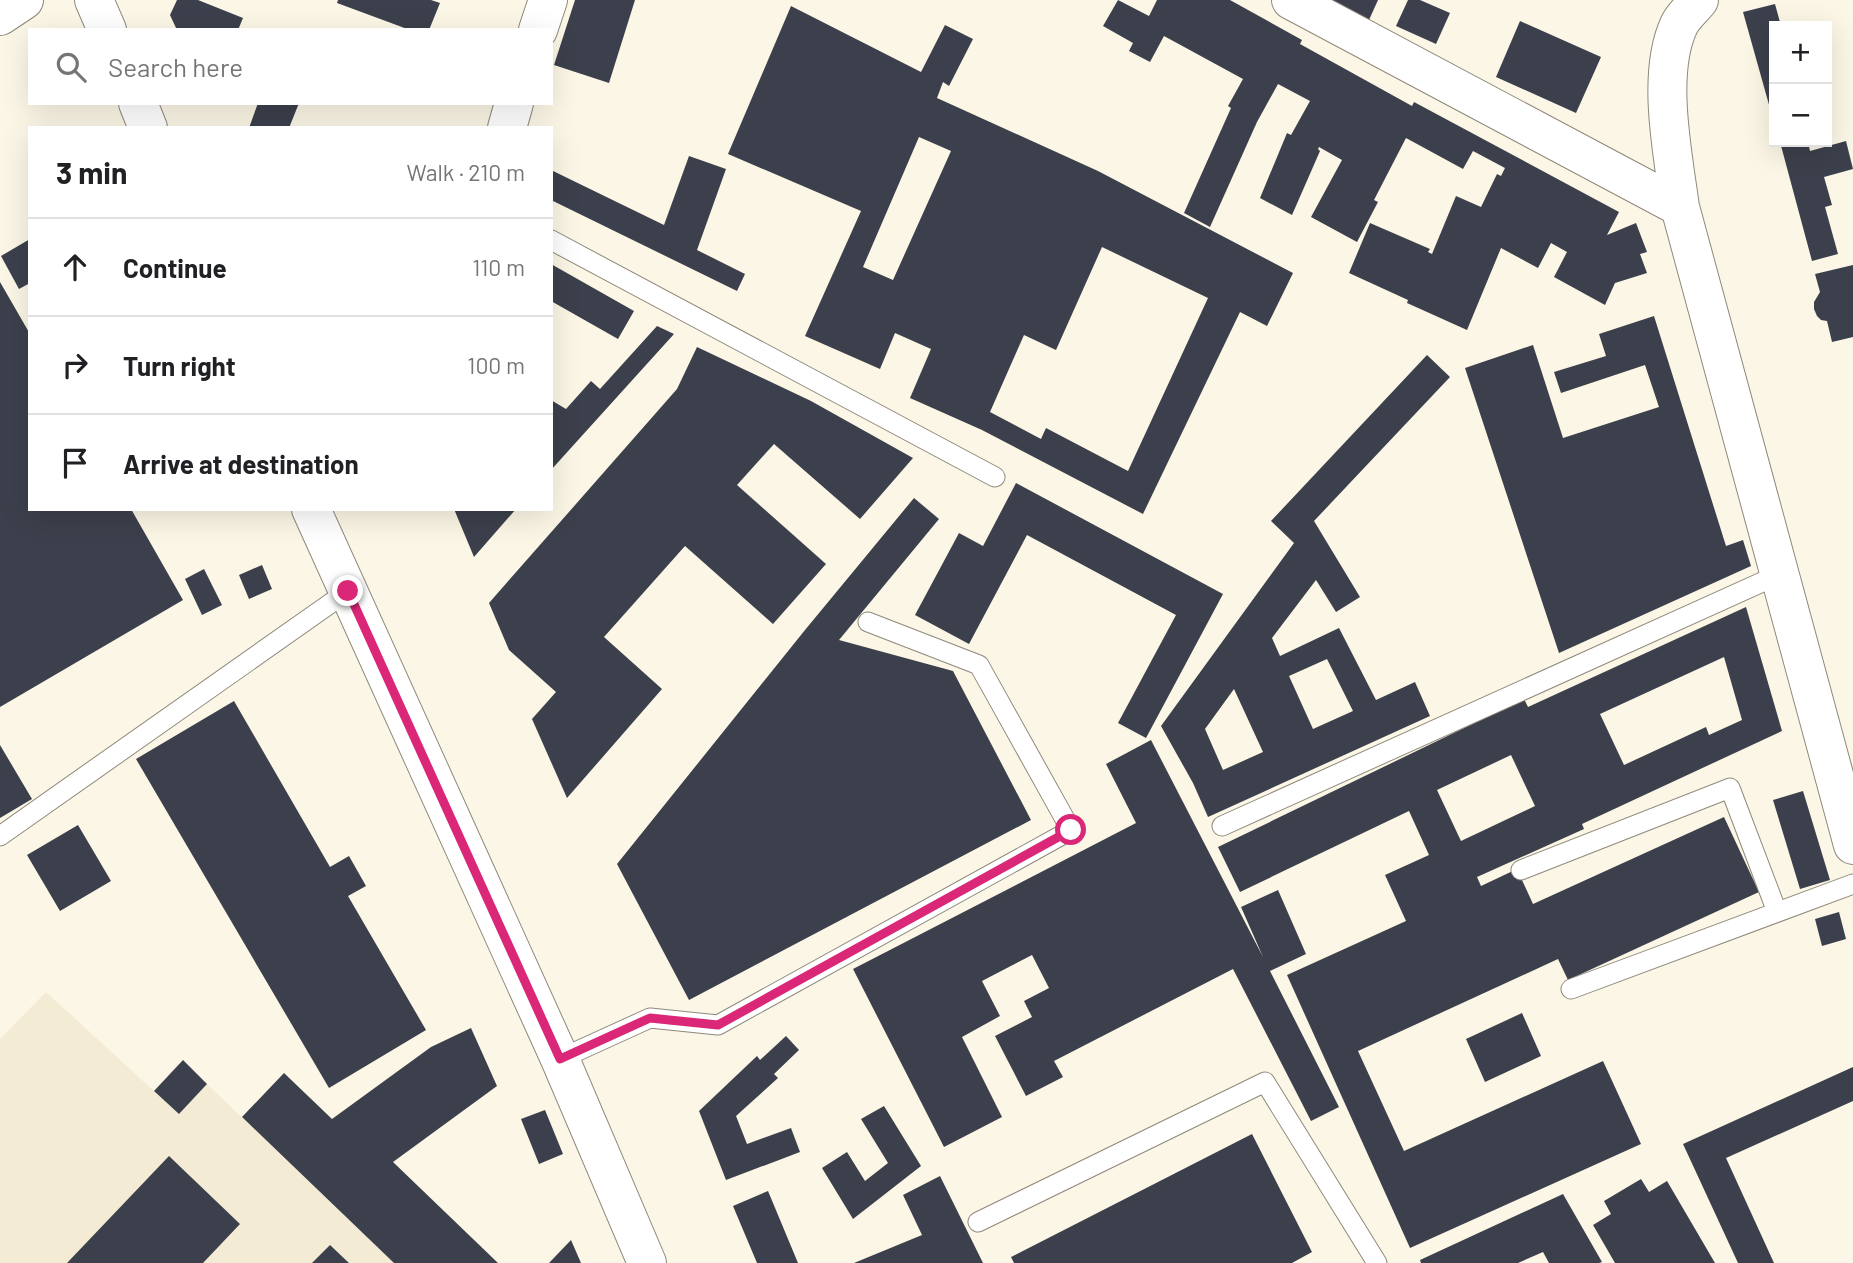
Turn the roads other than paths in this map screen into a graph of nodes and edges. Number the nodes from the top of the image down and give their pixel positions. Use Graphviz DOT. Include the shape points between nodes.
graph roads {
  1 [pos="24,0"];
  2 [pos="94,0"];
  3 [pos="548,0"];
  4 [pos="1699,0"];
  5 [pos="1297,2"];
  6 [pos="0,16"];
  7 [pos="106,28"];
  8 [pos="539,28"];
  9 [pos="139,105"];
  10 [pos="513,105"];
  11 [pos="147,126"];
  12 [pos="508,126"];
  13 [pos="1681,207"];
  14 [pos="553,241"];
  15 [pos="995,477"];
  16 [pos="312,511"];
  17 [pos="1780,574"];
  18 [pos="348,591"];
  19 [pos="868,622"];
  20 [pos="1222,826"];
  21 [pos="0,836"];
  22 [pos="1853,845"];
  23 [pos="1521,870"];
  24 [pos="1853,884"];
  25 [pos="1777,912"];
  26 [pos="1571,989"];
  27 [pos="560,1059"];
  28 [pos="978,1222"];
  29 [pos="647,1263"];
  30 [pos="1377,1263"];
  1 -- 6 [label="street"];
  2 -- 7 [label="street"];
  3 -- 8 [label="street"];
  4 -- 13 [label="street" via="1679,24 1669,60 1667,113"];
  5 -- 13 [label="street"];
  9 -- 11 [label="street"];
  10 -- 12 [label="street"];
  13 -- 17 [label="street"];
  14 -- 15 [label="lane"];
  16 -- 18 [label="street"];
  17 -- 20 [label="lane"];
  17 -- 22 [label="street"];
  18 -- 21 [label="lane"];
  18 -- 27 [label="street"];
  19 -- 27 [label="lane" via="979,665 1071,830 718,1025 650,1018"];
  23 -- 25 [label="lane" via="1730,788"];
  24 -- 25 [label="lane"];
  25 -- 26 [label="lane"];
  27 -- 29 [label="street"];
  28 -- 30 [label="lane" via="1265,1082"];
}
